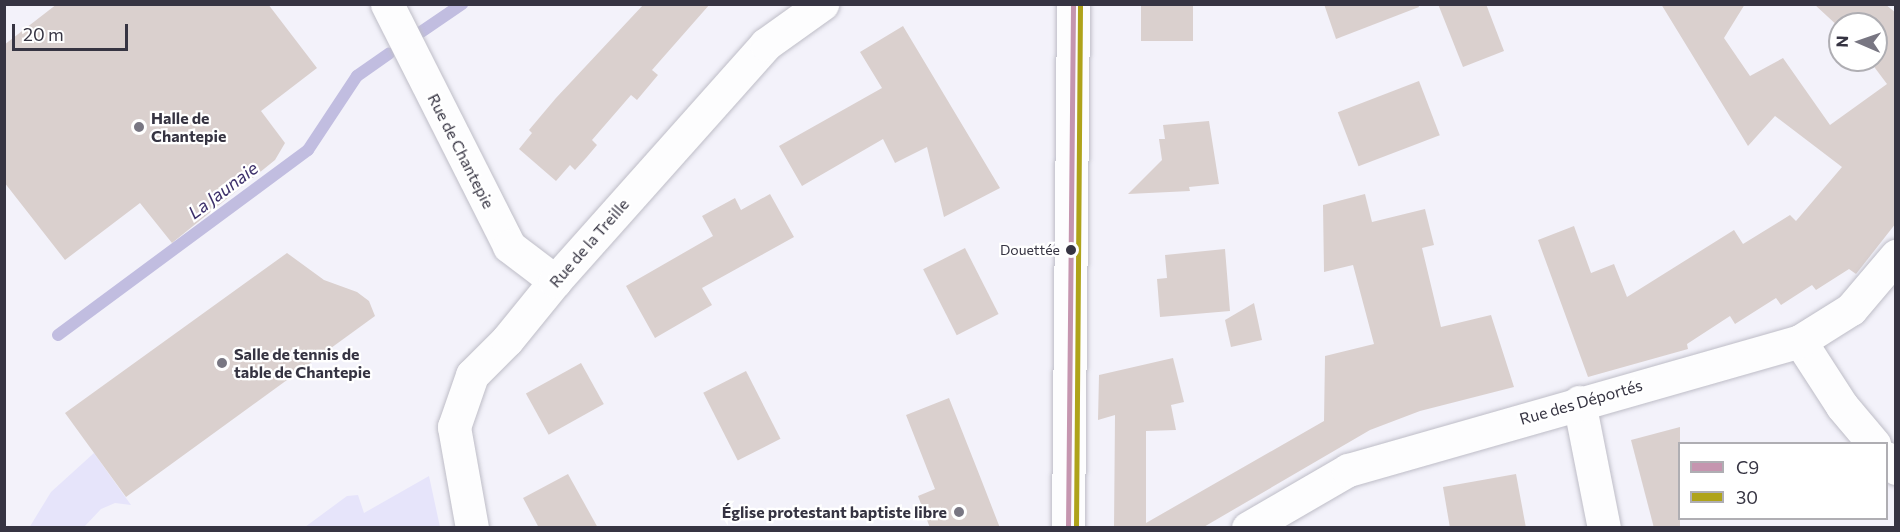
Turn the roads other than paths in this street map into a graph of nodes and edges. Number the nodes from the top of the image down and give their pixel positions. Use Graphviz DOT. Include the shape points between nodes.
graph roads {
  1 [pos="387,4"];
  2 [pos="822,4"];
  3 [pos="1073,4"];
  4 [pos="1896,256"];
  5 [pos="555,281"];
  6 [pos="1800,341"];
  7 [pos="1579,402"];
  8 [pos="1872,442"];
  9 [pos="472,528"];
  10 [pos="1068,528"];
  11 [pos="1248,528"];
  12 [pos="1604,528"];
  1 -- 5 [label="street, Rue de Chantepie" via="509,246"];
  2 -- 5 [label="street, Rue de la Treille" via="766,44"];
  3 -- 10 [label="street"];
  4 -- 6 [label="street, Rue des Déportés" via="1851,309"];
  5 -- 9 [label="street, Rue de la Treille" via="507,340 472,375 454,428"];
  6 -- 7 [label="street, Rue des Déportés"];
  6 -- 8 [label="street" via="1842,406"];
  7 -- 11 [label="street, Rue des Déportés" via="1348,471"];
  7 -- 12 [label="street"];
}
